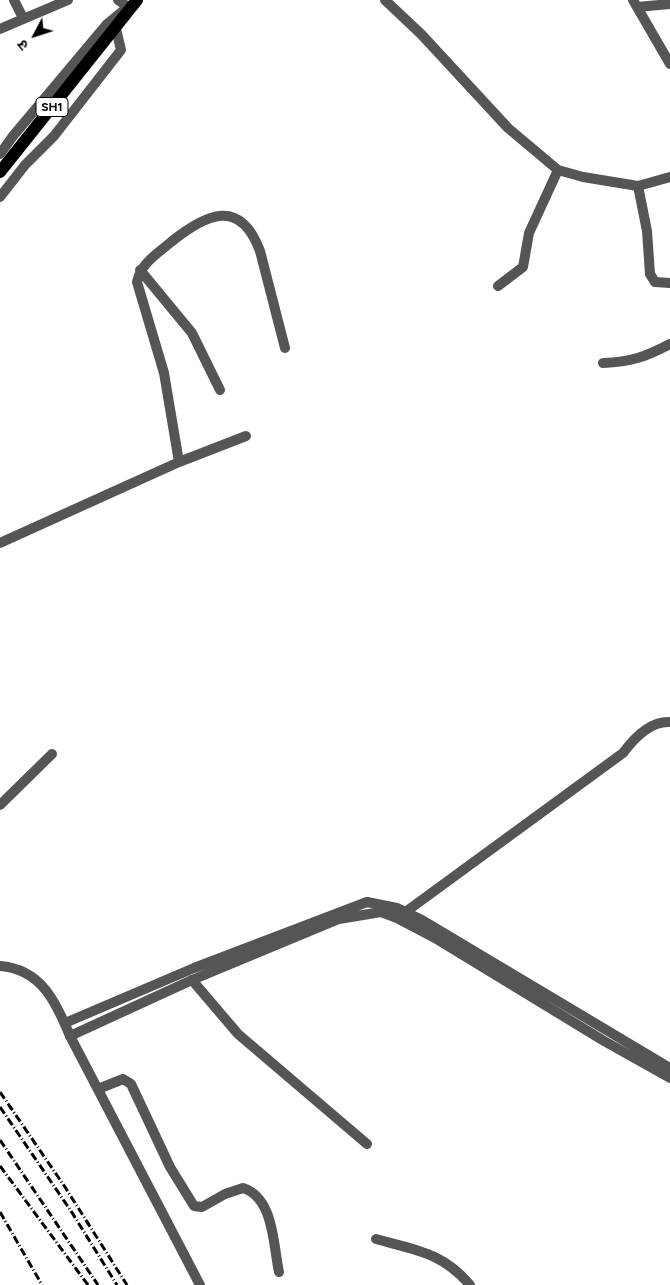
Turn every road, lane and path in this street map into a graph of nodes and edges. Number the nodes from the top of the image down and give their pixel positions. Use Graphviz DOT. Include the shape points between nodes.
graph roads {
  1 [pos="14,0"];
  2 [pos="68,0"];
  3 [pos="118,0"];
  4 [pos="385,0"];
  5 [pos="134,2"];
  6 [pos="635,4"];
  7 [pos="670,4"];
  8 [pos="23,18"];
  9 [pos="0,29"];
  10 [pos="116,29"];
  11 [pos="670,64"];
  12 [pos="0,154"];
  13 [pos="558,170"];
  14 [pos="0,172"];
  15 [pos="670,177"];
  16 [pos="638,186"];
  17 [pos="0,197"];
  18 [pos="140,270"];
  19 [pos="670,283"];
  20 [pos="498,286"];
  21 [pos="670,344"];
  22 [pos="285,348"];
  23 [pos="603,362"];
  24 [pos="220,390"];
  25 [pos="246,436"];
  26 [pos="179,462"];
  27 [pos="0,543"];
  28 [pos="670,722"];
  29 [pos="52,754"];
  30 [pos="0,805"];
  31 [pos="402,915"];
  32 [pos="0,966"];
  33 [pos="192,980"];
  34 [pos="65,1023"];
  35 [pos="70,1036"];
  36 [pos="670,1068"];
  37 [pos="670,1078"];
  38 [pos="98,1089"];
  39 [pos="367,1144"];
  40 [pos="376,1239"];
  41 [pos="279,1272"];
  42 [pos="200,1285"];
  43 [pos="470,1285"];
  1 -- 8 [label="street"];
  2 -- 8 [label="street"];
  3 -- 5 [label="street"];
  4 -- 13 [label="street" via="508,128"];
  5 -- 10 [label="main road, SH1"];
  5 -- 12 [label="street" via="107,24"];
  6 -- 7 [label="street"];
  6 -- 11 [label="street"];
  8 -- 9 [label="street"];
  10 -- 14 [label="main road, SH1"];
  10 -- 17 [label="street" via="121,50 54,136"];
  13 -- 16 [label="street"];
  13 -- 20 [label="street" via="529,233 523,267"];
  15 -- 16 [label="street"];
  16 -- 19 [label="street" via="647,231 650,274 655,282"];
  18 -- 22 [label="street" via="190,228 209,217 229,216 241,220 255,237 260,251"];
  18 -- 24 [label="street" via="192,333"];
  18 -- 26 [label="street" via="137,282 164,373"];
  21 -- 23 [label="street" via="645,358"];
  25 -- 26 [label="street"];
  26 -- 27 [label="street"];
  28 -- 31 [label="street" via="660,722 641,734 623,753"];
  29 -- 30 [label="street"];
  31 -- 33 [label="street" via="380,912 339,919"];
  31 -- 34 [label="street" via="388,905 367,902 350,907"];
  31 -- 36 [label="street"];
  31 -- 37 [label="street" via="604,1041"];
  32 -- 34 [label="street" via="27,972 37,980 48,992"];
  33 -- 35 [label="street"];
  33 -- 39 [label="street" via="238,1034"];
  34 -- 35 [label="street"];
  35 -- 38 [label="street"];
  38 -- 41 [label="street" via="123,1079 131,1084 170,1167 194,1206 202,1207 224,1194 243,1188 259,1196 266,1209"];
  38 -- 42 [label="street"];
  40 -- 43 [label="street" via="437,1256 456,1269"];
}
